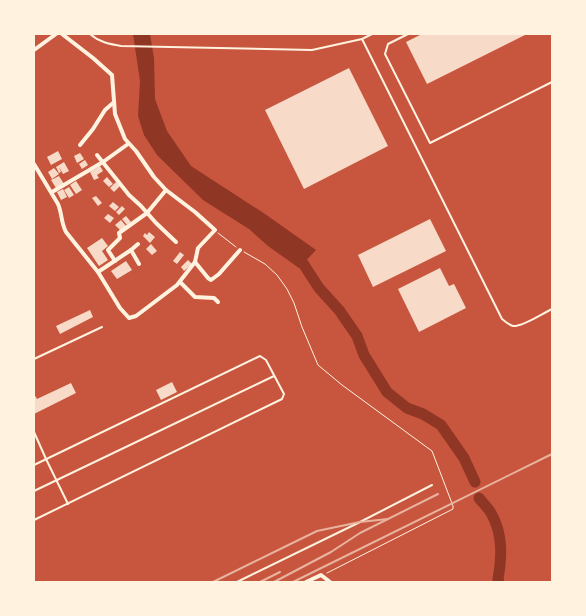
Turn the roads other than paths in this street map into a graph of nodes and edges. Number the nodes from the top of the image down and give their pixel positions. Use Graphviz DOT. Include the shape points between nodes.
graph roads {
  1 [pos="56,34"];
  2 [pos="62,34"];
  3 [pos="90,34"];
  4 [pos="372,34"];
  5 [pos="408,34"];
  6 [pos="362,39"];
  7 [pos="34,50"];
  8 [pos="552,82"];
  9 [pos="113,102"];
  10 [pos="128,144"];
  11 [pos="80,145"];
  12 [pos="97,155"];
  13 [pos="102,162"];
  14 [pos="34,164"];
  15 [pos="166,190"];
  16 [pos="52,192"];
  17 [pos="147,213"];
  18 [pos="176,242"];
  19 [pos="138,244"];
  20 [pos="131,250"];
  21 [pos="240,250"];
  22 [pos="115,261"];
  23 [pos="195,262"];
  24 [pos="139,264"];
  25 [pos="98,272"];
  26 [pos="180,282"];
  27 [pos="218,302"];
  28 [pos="552,309"];
  29 [pos="102,327"];
  30 [pos="34,359"];
  31 [pos="274,376"];
  32 [pos="34,433"];
  33 [pos="46,459"];
  34 [pos="34,465"];
  35 [pos="56,480"];
  36 [pos="432,485"];
  37 [pos="34,491"];
  38 [pos="68,504"];
  39 [pos="34,520"];
  40 [pos="237,582"];
  41 [pos="306,582"];
  42 [pos="330,582"];
  1 -- 7 [label="street"];
  2 -- 9 [label="street" via="112,75"];
  3 -- 6 [label="lane" via="99,41 121,46 312,50"];
  4 -- 6 [label="lane"];
  5 -- 8 [label="lane" via="388,44 385,54 430,143"];
  6 -- 28 [label="lane" via="502,319 508,325 520,325"];
  9 -- 10 [label="street" via="116,121"];
  9 -- 11 [label="street"];
  10 -- 13 [label="street"];
  10 -- 15 [label="street"];
  12 -- 13 [label="street"];
  13 -- 16 [label="street"];
  13 -- 17 [label="street"];
  14 -- 16 [label="street"];
  15 -- 17 [label="street"];
  15 -- 23 [label="street" via="215,230 198,248"];
  16 -- 25 [label="street" via="61,211 63,227"];
  17 -- 18 [label="street"];
  17 -- 22 [label="street" via="119,233 120,238 108,248"];
  19 -- 20 [label="street"];
  20 -- 22 [label="street"];
  20 -- 24 [label="street"];
  21 -- 23 [label="street" via="212,280"];
  22 -- 25 [label="street"];
  23 -- 26 [label="street"];
  25 -- 26 [label="street" via="129,318 136,316"];
  26 -- 27 [label="street" via="195,297 214,298"];
  29 -- 30 [label="lane"];
  31 -- 33 [label="lane" via="266,360 260,356"];
  31 -- 35 [label="lane"];
  31 -- 38 [label="lane" via="284,394 282,399"];
  32 -- 33 [label="lane"];
  33 -- 34 [label="lane"];
  33 -- 35 [label="lane"];
  35 -- 37 [label="lane"];
  35 -- 38 [label="lane"];
  36 -- 40 [label="lane"];
  38 -- 39 [label="lane"];
  41 -- 42 [label="street" via="321,575"];
}
